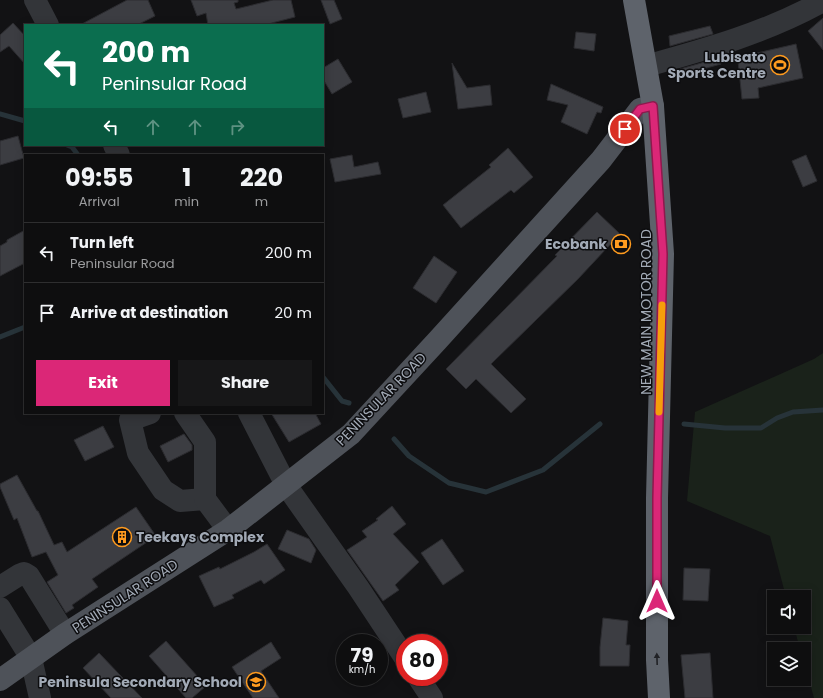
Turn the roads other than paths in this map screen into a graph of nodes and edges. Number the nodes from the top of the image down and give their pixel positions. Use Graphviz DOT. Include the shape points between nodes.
graph roads {
  1 [pos="35,0"];
  2 [pos="621,0"];
  3 [pos="634,0"];
  4 [pos="823,1"];
  5 [pos="47,24"];
  6 [pos="646,66"];
  7 [pos="647,108"];
  8 [pos="147,414"];
  9 [pos="186,414"];
  10 [pos="250,414"];
  11 [pos="286,485"];
  12 [pos="205,499"];
  13 [pos="228,530"];
  14 [pos="0,588"];
  15 [pos="0,608"];
  16 [pos="65,634"];
  17 [pos="396,644"];
  18 [pos="31,658"];
  19 [pos="0,680"];
  20 [pos="424,686"];
  21 [pos="40,698"];
  22 [pos="432,698"];
  23 [pos="644,698"];
  24 [pos="659,698"];
  1 -- 5 [label="street"];
  2 -- 7 [label="highway, NEW MAIN MOTOR ROAD"];
  3 -- 6 [label="highway, NEW MAIN MOTOR ROAD"];
  4 -- 6 [label="street" via="775,25 691,54"];
  6 -- 7 [label="highway, NEW MAIN MOTOR ROAD"];
  7 -- 11 [label="main road, PENINSULAR ROAD" via="351,434"];
  7 -- 23 [label="highway, NEW MAIN MOTOR ROAD" via="648,254 641,661"];
  24 -- 7 [label="highway, NEW MAIN MOTOR ROAD, one-way" via="657,498 663,254"];
  8 -- 12 [label="street" via="130,420 138,453 163,490 180,501"];
  9 -- 12 [label="street" via="205,442"];
  10 -- 11 [label="street"];
  11 -- 13 [label="main road, PENINSULAR ROAD"];
  11 -- 17 [label="street"];
  12 -- 13 [label="street"];
  13 -- 16 [label="main road, PENINSULAR ROAD"];
  14 -- 16 [label="street" via="19,574 29,576"];
  15 -- 18 [label="street"];
  16 -- 18 [label="main road, PENINSULAR ROAD"];
  18 -- 19 [label="main road, PENINSULAR ROAD"];
  18 -- 21 [label="street"];
  20 -- 22 [label="street"];
}
